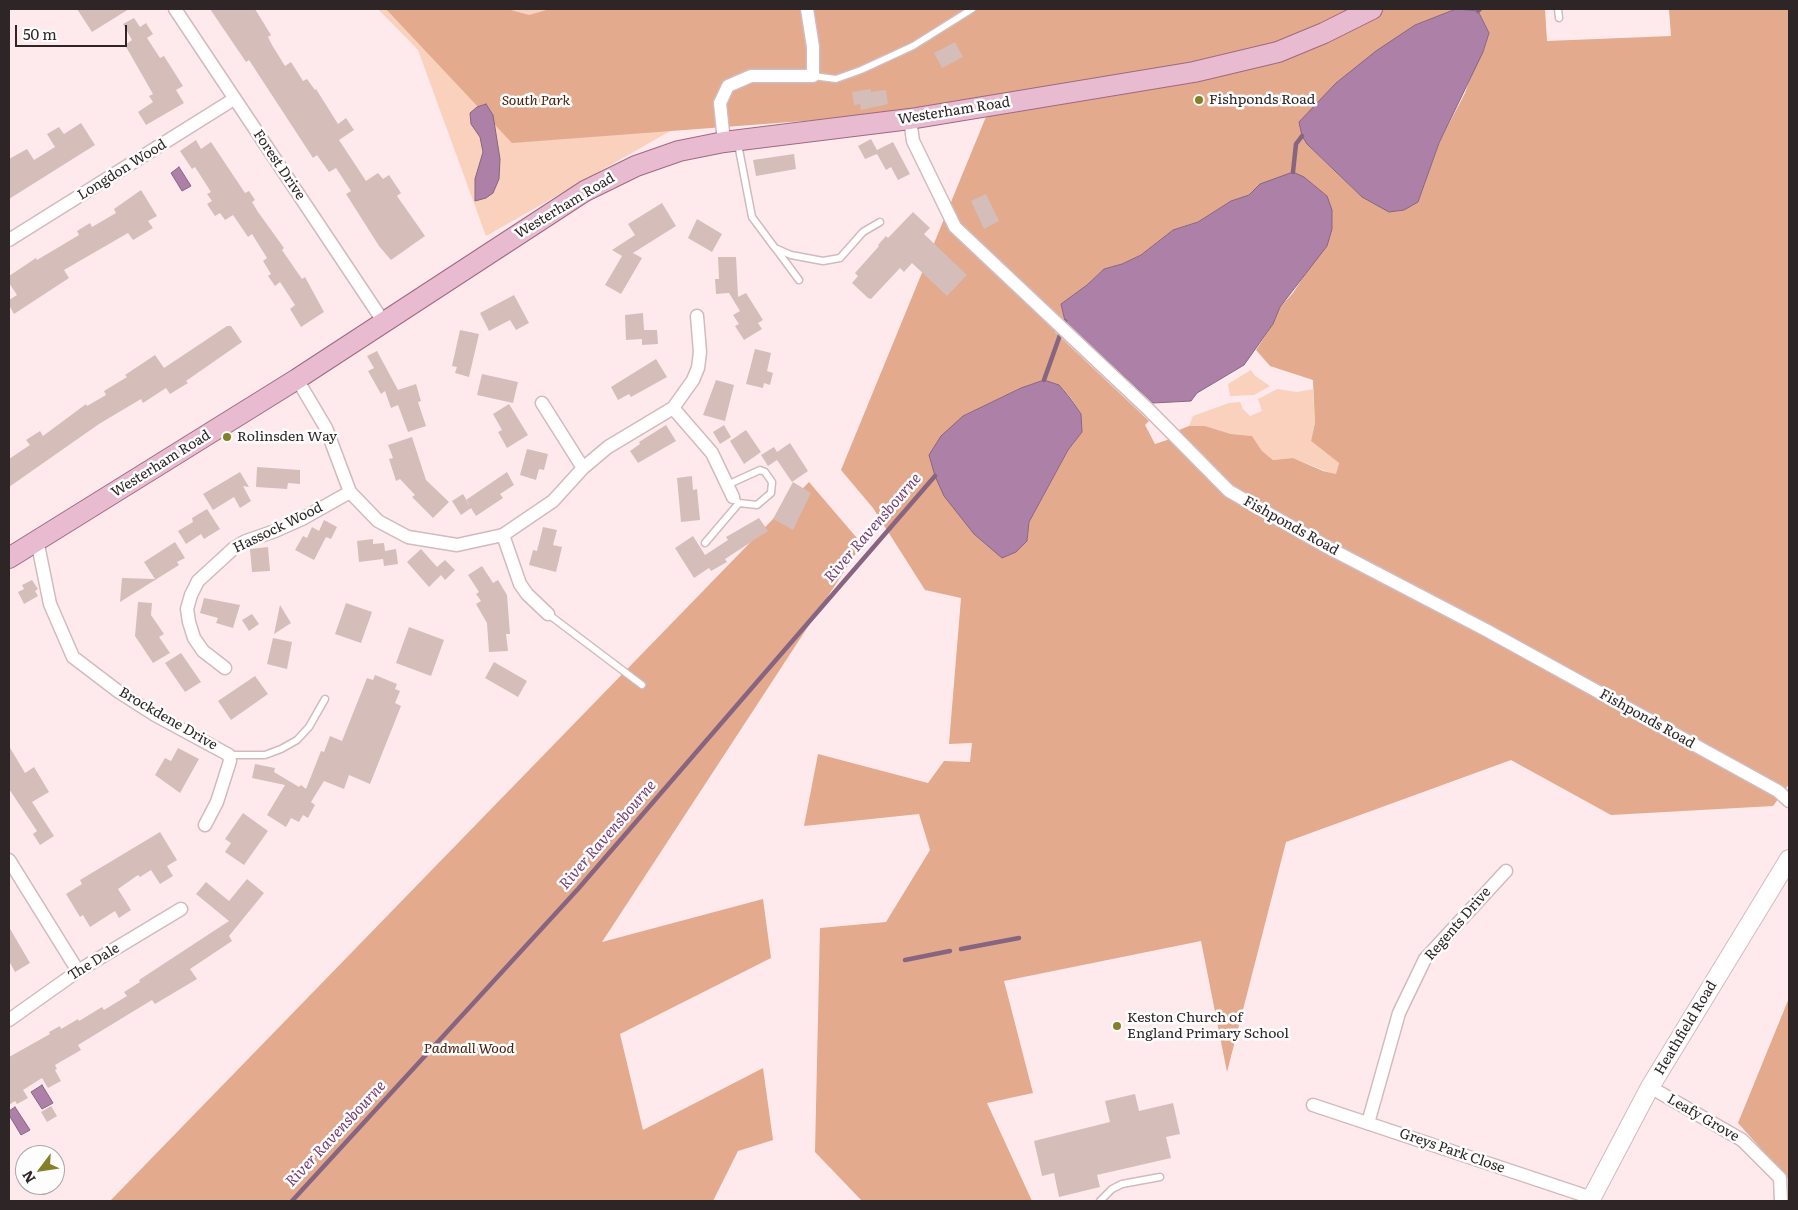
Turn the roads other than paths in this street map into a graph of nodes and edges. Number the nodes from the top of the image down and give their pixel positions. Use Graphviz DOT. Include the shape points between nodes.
graph roads {
  1 [pos="174,9"];
  2 [pos="807,9"];
  3 [pos="972,9"];
  4 [pos="1372,9"];
  5 [pos="1558,9"];
  6 [pos="1559,18"];
  7 [pos="813,76"];
  8 [pos="234,99"];
  9 [pos="910,118"];
  10 [pos="730,141"];
  11 [pos="880,222"];
  12 [pos="9,240"];
  13 [pos="775,248"];
  14 [pos="799,280"];
  15 [pos="697,316"];
  16 [pos="384,322"];
  17 [pos="297,378"];
  18 [pos="542,403"];
  19 [pos="673,408"];
  20 [pos="583,468"];
  21 [pos="727,485"];
  22 [pos="350,492"];
  23 [pos="736,500"];
  24 [pos="503,535"];
  25 [pos="37,540"];
  26 [pos="705,543"];
  27 [pos="9,558"];
  28 [pos="548,614"];
  29 [pos="224,668"];
  30 [pos="642,685"];
  31 [pos="325,699"];
  32 [pos="229,755"];
  33 [pos="1789,801"];
  34 [pos="205,825"];
  35 [pos="1789,858"];
  36 [pos="9,860"];
  37 [pos="1506,871"];
  38 [pos="182,909"];
  39 [pos="78,971"];
  40 [pos="9,1020"];
  41 [pos="1650,1087"];
  42 [pos="1313,1105"];
  43 [pos="1368,1123"];
  44 [pos="1160,1177"];
  45 [pos="1591,1200"];
  46 [pos="1100,1201"];
  47 [pos="1781,1201"];
  1 -- 8 [label="street, Forest Drive"];
  2 -- 7 [label="street" via="813,47"];
  3 -- 7 [label="lane" via="913,46 861,70 836,78"];
  4 -- 9 [label="main road, Westerham Road" via="1278,52 1194,72"];
  5 -- 6 [label="lane"];
  7 -- 10 [label="street" via="751,76 728,86 720,103"];
  8 -- 12 [label="street, Longdon Wood"];
  8 -- 16 [label="street, Forest Drive"];
  9 -- 10 [label="main road, Westerham Road"];
  9 -- 33 [label="street, Fishponds Road" via="913,141 955,227 1159,419 1229,491 1778,791"];
  10 -- 13 [label="lane" via="752,217"];
  10 -- 16 [label="main road, Westerham Road" via="679,151 636,166 585,191"];
  11 -- 13 [label="lane" via="863,232 840,258 823,261 791,255"];
  13 -- 14 [label="lane"];
  15 -- 19 [label="street" via="698,368"];
  16 -- 17 [label="main road, Westerham Road"];
  17 -- 22 [label="street" via="326,428"];
  17 -- 25 [label="main road, Westerham Road"];
  18 -- 20 [label="street"];
  19 -- 20 [label="street" via="608,447"];
  19 -- 21 [label="street" via="712,453"];
  20 -- 24 [label="street" via="553,501"];
  21 -- 23 [label="street"];
  21 -- 23 [label="lane" via="754,470 760,470 769,477 773,488 766,499 757,505"];
  22 -- 24 [label="street" via="378,520 408,537 457,545"];
  22 -- 29 [label="street, Hassock Wood" via="302,519 234,548 198,582 187,609 189,622 203,651"];
  23 -- 26 [label="lane"];
  24 -- 28 [label="street" via="520,584"];
  25 -- 27 [label="main road, Westerham Road"];
  25 -- 32 [label="street, Brockdene Drive" via="50,604 73,657 126,697"];
  28 -- 30 [label="lane"];
  31 -- 32 [label="lane" via="309,727 297,740 265,755"];
  32 -- 34 [label="street, Brockdene Drive" via="217,802"];
  35 -- 41 [label="main road, Heathfield Road"];
  36 -- 39 [label="street"];
  37 -- 43 [label="street, Regents Drive" via="1426,959 1399,1013"];
  38 -- 39 [label="street, The Dale"];
  39 -- 40 [label="street, The Dale"];
  41 -- 45 [label="main road, Heathfield Road"];
  41 -- 47 [label="street, Leafy Grove" via="1742,1140 1780,1178"];
  42 -- 43 [label="street, Greys Park Close"];
  43 -- 45 [label="street, Greys Park Close"];
  44 -- 46 [label="lane" via="1122,1184"];
}
